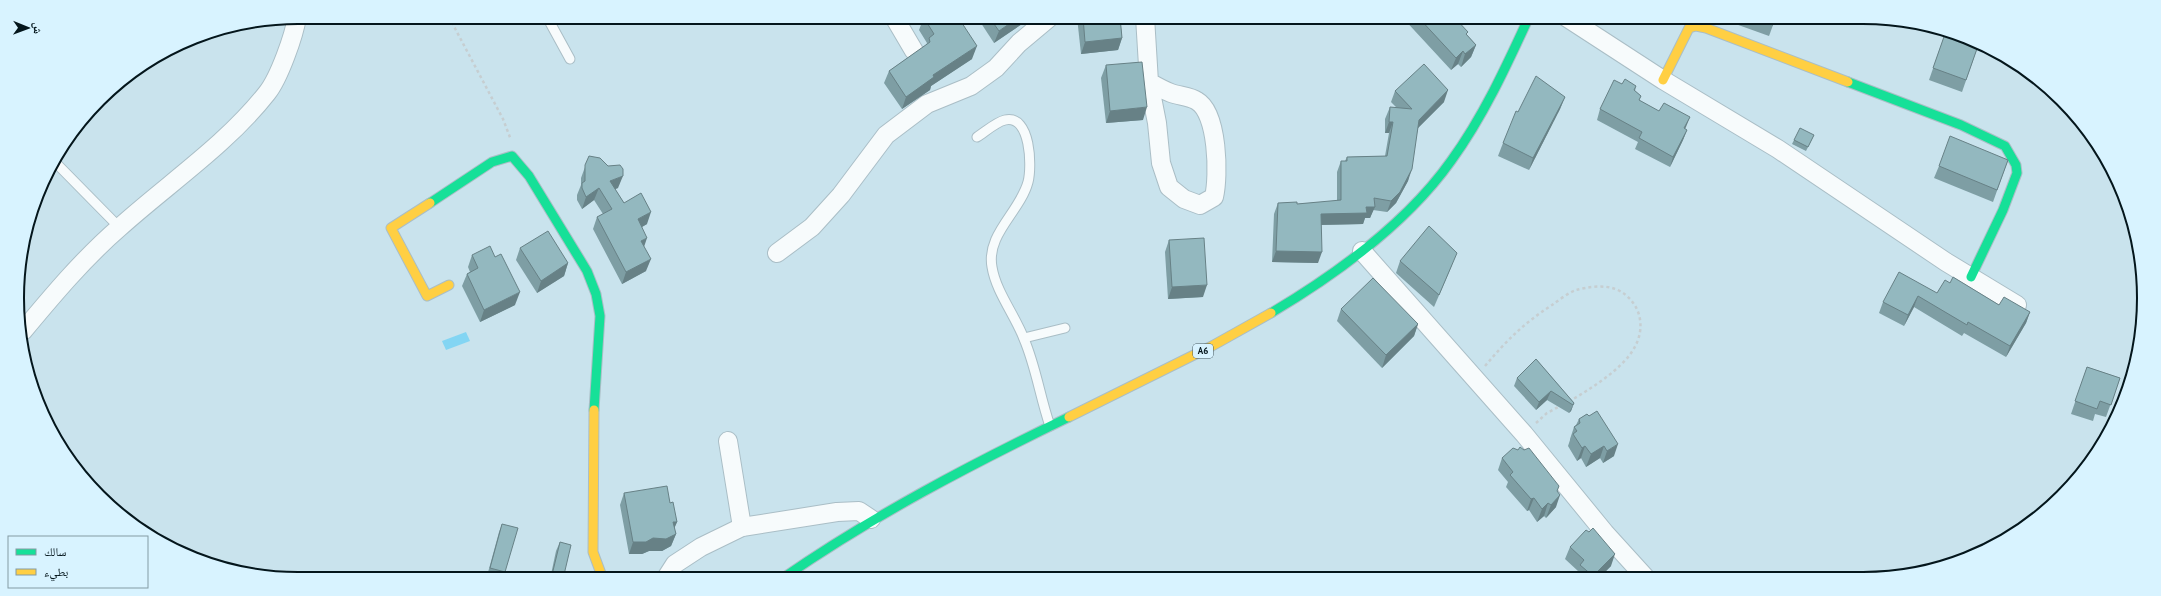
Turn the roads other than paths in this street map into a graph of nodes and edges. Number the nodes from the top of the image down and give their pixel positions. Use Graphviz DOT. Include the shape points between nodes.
graph roads {
  1 [pos="295,24"];
  2 [pos="551,24"];
  3 [pos="898,24"];
  4 [pos="1041,24"];
  5 [pos="1145,24"];
  6 [pos="1526,24"];
  7 [pos="1577,24"];
  8 [pos="914,51"];
  9 [pos="570,59"];
  10 [pos="1663,80"];
  11 [pos="1149,82"];
  12 [pos="976,137"];
  13 [pos="58,166"];
  14 [pos="119,227"];
  15 [pos="1362,251"];
  16 [pos="777,253"];
  17 [pos="1971,277"];
  18 [pos="449,285"];
  19 [pos="2017,305"];
  20 [pos="26,328"];
  21 [pos="1065,328"];
  22 [pos="1024,338"];
  23 [pos="1050,426"];
  24 [pos="728,441"];
  25 [pos="871,519"];
  26 [pos="742,527"];
  27 [pos="601,572"];
  28 [pos="670,572"];
  29 [pos="792,572"];
  30 [pos="1640,572"];
  1 -- 14 [label="street" via="289,47 268,92 225,137"];
  2 -- 9 [label="lane"];
  3 -- 8 [label="street"];
  4 -- 16 [label="street" via="1018,43 996,68 971,86 927,104 886,135 812,227"];
  5 -- 11 [label="street"];
  6 -- 15 [label="main road, A6" via="1497,86 1454,158 1419,198"];
  7 -- 10 [label="street"];
  10 -- 17 [label="street" via="1778,148"];
  10 -- 17 [label="main road" via="1684,35 1689,28 1696,26 1913,106 2005,146 2016,165 2017,174 1991,239"];
  11 -- 11 [label="street" via="1161,162 1169,187 1184,199 1200,205 1214,197 1217,183 1212,125 1207,112 1197,101 1170,93"];
  12 -- 22 [label="lane" via="1004,120 1013,120 1021,125 1026,136 1029,151 1028,181 993,244 991,256 996,281"];
  13 -- 14 [label="lane"];
  14 -- 20 [label="street"];
  15 -- 23 [label="main road, A6" via="1313,287 1228,338"];
  15 -- 30 [label="street" via="1524,434"];
  17 -- 19 [label="street"];
  18 -- 27 [label="main road" via="427,296 391,228 492,162 512,156 533,183 587,271 596,294 600,316 594,389 593,552"];
  21 -- 22 [label="lane"];
  22 -- 23 [label="lane"];
  23 -- 25 [label="main road, A6"];
  24 -- 26 [label="street"];
  25 -- 26 [label="street" via="859,511 837,512"];
  25 -- 29 [label="main road, A6"];
  26 -- 28 [label="street" via="701,547 675,564"];
}
